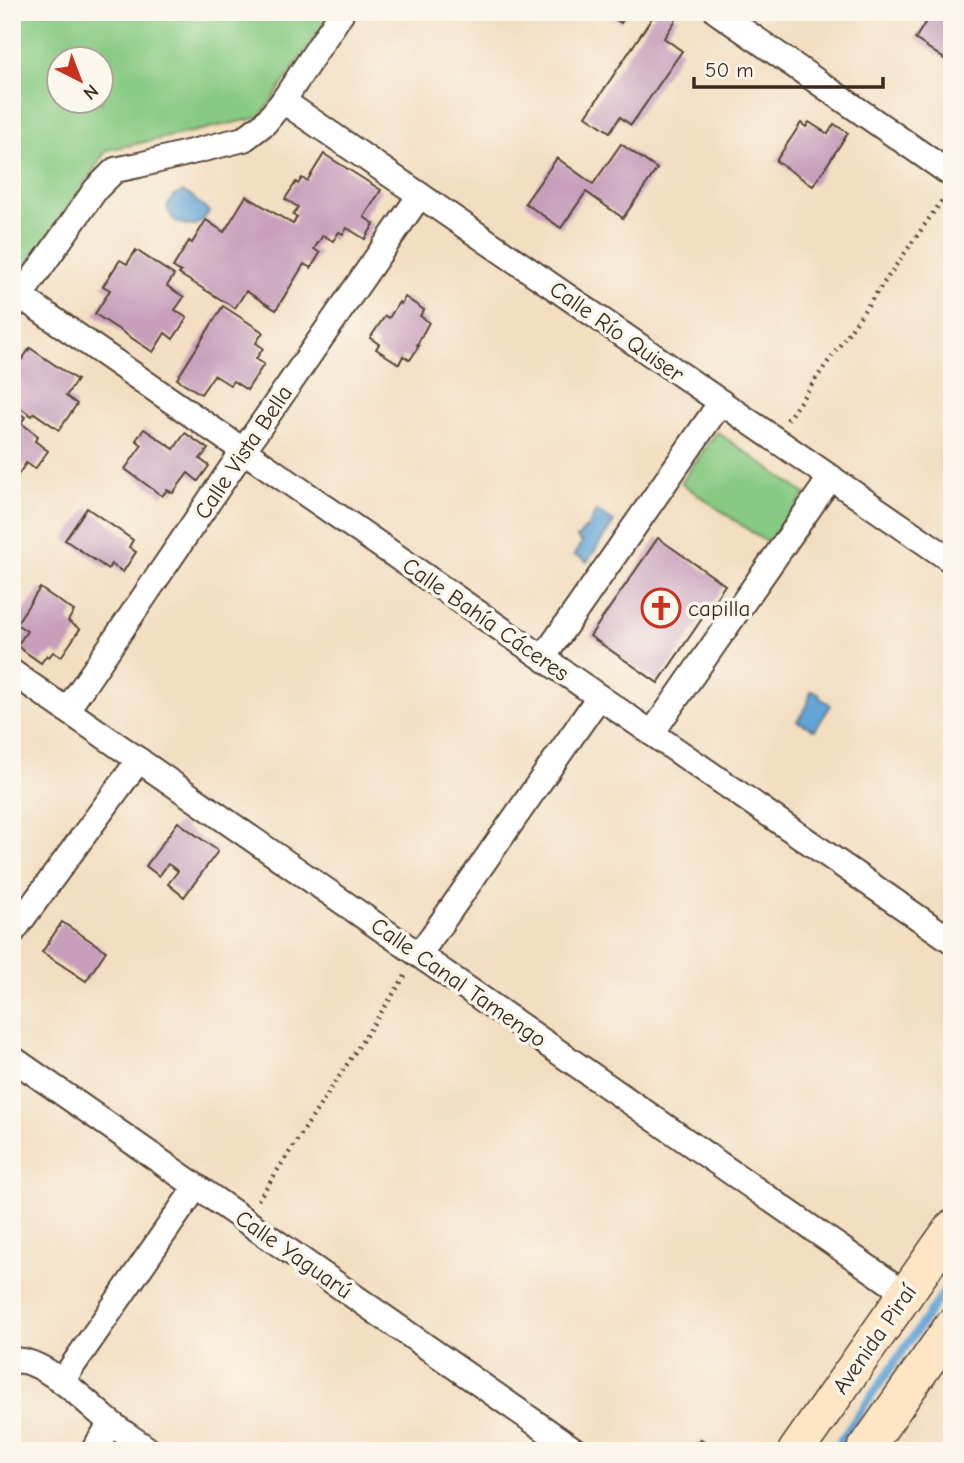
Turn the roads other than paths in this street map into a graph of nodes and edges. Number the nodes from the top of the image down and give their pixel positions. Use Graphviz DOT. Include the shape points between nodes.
graph roads {
  1 [pos="342,12"];
  2 [pos="717,12"];
  3 [pos="283,102"];
  4 [pos="952,175"];
  5 [pos="420,195"];
  6 [pos="16,302"];
  7 [pos="721,402"];
  8 [pos="243,451"];
  9 [pos="831,477"];
  10 [pos="952,561"];
  11 [pos="543,658"];
  12 [pos="12,672"];
  13 [pos="599,697"];
  14 [pos="67,710"];
  15 [pos="652,733"];
  16 [pos="138,760"];
  17 [pos="12,933"];
  18 [pos="952,941"];
  19 [pos="419,955"];
  20 [pos="12,1058"];
  21 [pos="196,1187"];
  22 [pos="952,1228"];
  23 [pos="905,1293"];
  24 [pos="952,1326"];
  25 [pos="12,1361"];
  26 [pos="62,1381"];
  27 [pos="111,1423"];
  28 [pos="93,1451"];
  29 [pos="150,1451"];
  30 [pos="576,1451"];
  31 [pos="796,1451"];
  32 [pos="864,1451"];
  1 -- 3 [label="street"];
  2 -- 4 [label="street"];
  3 -- 5 [label="street, Calle Río Quiser"];
  3 -- 6 [label="street" via="244,139 115,170 96,188"];
  5 -- 7 [label="street, Calle Río Quiser"];
  5 -- 8 [label="street, Calle Vista Bella"];
  6 -- 8 [label="street, Calle Bahía Cáceres"];
  7 -- 9 [label="street, Calle Río Quiser"];
  7 -- 11 [label="street"];
  8 -- 11 [label="street, Calle Bahía Cáceres"];
  8 -- 14 [label="street, Calle Vista Bella"];
  9 -- 10 [label="street, Calle Río Quiser"];
  9 -- 15 [label="street"];
  11 -- 13 [label="street, Calle Bahía Cáceres"];
  12 -- 14 [label="street, Calle Canal Tamengo"];
  13 -- 15 [label="street, Calle Bahía Cáceres"];
  13 -- 19 [label="street"];
  14 -- 16 [label="street, Calle Canal Tamengo"];
  15 -- 18 [label="street, Calle Bahía Cáceres"];
  16 -- 17 [label="street"];
  16 -- 19 [label="street, Calle Canal Tamengo"];
  19 -- 23 [label="street, Calle Canal Tamengo"];
  20 -- 21 [label="street, Calle Yaguarú"];
  21 -- 26 [label="street"];
  21 -- 30 [label="street, Calle Yaguarú"];
  22 -- 23 [label="main road, Avenida Piraí"];
  23 -- 31 [label="main road, Avenida Piraí"];
  24 -- 32 [label="main road"];
  25 -- 26 [label="street" via="33,1363"];
  26 -- 27 [label="street"];
  27 -- 28 [label="street"];
  27 -- 29 [label="street"];
}
